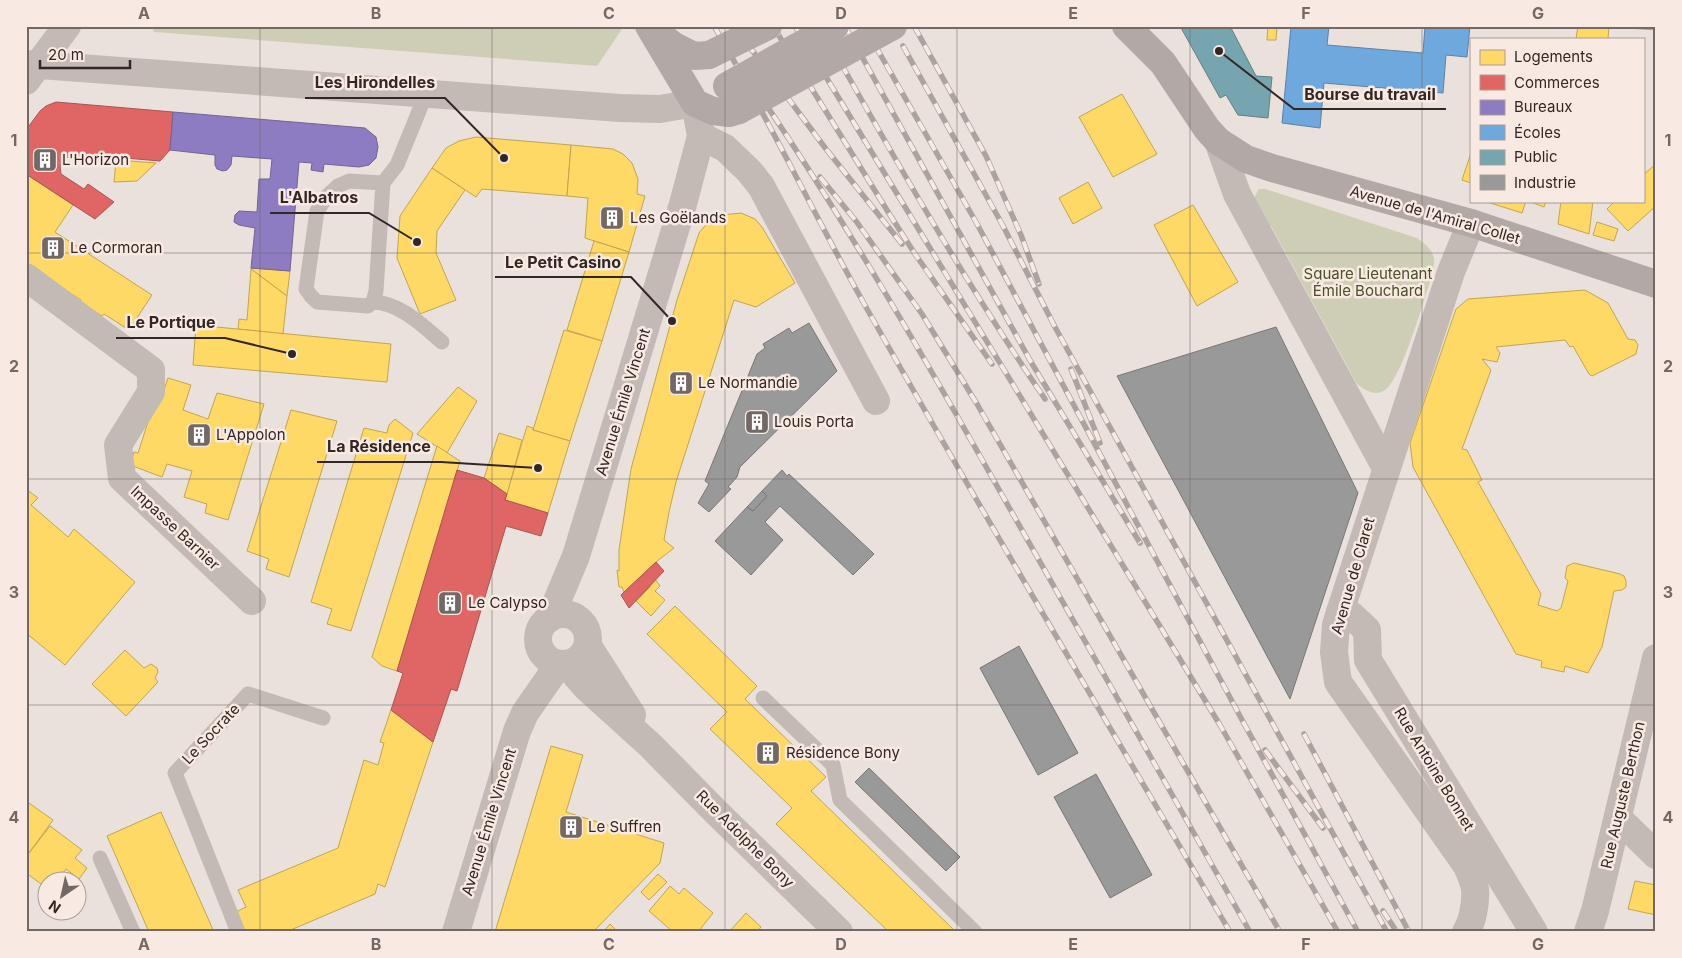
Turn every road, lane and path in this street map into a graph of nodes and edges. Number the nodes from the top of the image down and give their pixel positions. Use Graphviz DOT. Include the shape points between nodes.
graph roads {
  1 [pos="67,26"];
  2 [pos="649,26"];
  3 [pos="768,26"];
  4 [pos="835,26"];
  5 [pos="893,26"];
  6 [pos="1126,26"];
  7 [pos="1143,26"];
  8 [pos="1163,63"];
  9 [pos="30,70"];
  10 [pos="426,94"];
  11 [pos="695,103"];
  12 [pos="701,136"];
  13 [pos="1218,141"];
  14 [pos="383,183"];
  15 [pos="1471,223"];
  16 [pos="26,277"];
  17 [pos="1656,284"];
  18 [pos="373,302"];
  19 [pos="442,342"];
  20 [pos="876,401"];
  21 [pos="1386,468"];
  22 [pos="576,556"];
  23 [pos="252,601"];
  24 [pos="1340,612"];
  25 [pos="550,618"];
  26 [pos="585,634"];
  27 [pos="538,644"];
  28 [pos="1656,658"];
  29 [pos="562,664"];
  30 [pos="763,698"];
  31 [pos="525,713"];
  32 [pos="323,718"];
  33 [pos="651,746"];
  34 [pos="1618,818"];
  35 [pos="1656,856"];
  36 [pos="100,858"];
  37 [pos="133,932"];
  38 [pos="238,932"];
  39 [pos="456,932"];
  40 [pos="839,932"];
  41 [pos="975,932"];
  42 [pos="1466,932"];
  43 [pos="1534,932"];
  44 [pos="1588,932"];
  1 -- 9 [label="street"];
  2 -- 3 [label="main road, bridge" via="674,46 694,56 709,55"];
  2 -- 11 [label="main road"];
  4 -- 11 [label="main road, bridge"];
  5 -- 11 [label="main road, bridge" via="739,110 729,113 713,111"];
  6 -- 8 [label="main road"];
  7 -- 8 [label="street"];
  8 -- 13 [label="main road, Avenue de l'Amiral Collet"];
  9 -- 10 [label="street"];
  10 -- 11 [label="street" via="652,109"];
  10 -- 14 [label="lane" via="397,165"];
  11 -- 12 [label="street, Avenue Émile Vincent"];
  12 -- 20 [label="street" via="725,148 761,186"];
  12 -- 22 [label="street, Avenue Émile Vincent"];
  13 -- 15 [label="main road, Avenue de l'Amiral Collet" via="1246,159 1272,168"];
  13 -- 21 [label="street" via="1236,194"];
  14 -- 18 [label="lane"];
  14 -- 18 [label="lane" via="349,181 327,196 317,211 306,288 317,302 368,306"];
  15 -- 17 [label="main road, Avenue de l'Amiral Collet"];
  15 -- 21 [label="street, Avenue de Claret" via="1451,272"];
  16 -- 23 [label="street, Impasse Barnier" via="151,370 151,392 118,445 122,478"];
  18 -- 19 [label="lane" via="383,302 410,315"];
  21 -- 24 [label="street, Avenue de Claret"];
  22 -- 25 [label="street, Avenue Émile Vincent"];
  22 -- 26 [label="street, Avenue Émile Vincent"];
  24 -- 42 [label="street, Avenue de Claret" via="1334,652 1338,682 1467,866 1475,889 1470,926"];
  24 -- 43 [label="street, Rue Antoine Bonnet" via="1351,615 1367,630 1368,660"];
  25 -- 26 [label="street" via="563,614 577,618"];
  25 -- 27 [label="street" via="540,629"];
  26 -- 29 [label="street" via="585,652 580,658"];
  26 -- 33 [label="street, Rue Adolphe Bony"];
  27 -- 29 [label="street" via="545,657"];
  27 -- 31 [label="street, Avenue Émile Vincent"];
  28 -- 34 [label="street, Rue Auguste Berthon"];
  29 -- 31 [label="street, Avenue Émile Vincent"];
  29 -- 33 [label="street, Rue Adolphe Bony"];
  30 -- 41 [label="lane" via="833,765 840,800"];
  31 -- 39 [label="street, Avenue Émile Vincent"];
  32 -- 38 [label="lane, Le Socrate" via="248,694 175,773"];
  33 -- 40 [label="street, Rue Adolphe Bony"];
  34 -- 35 [label="street"];
  34 -- 44 [label="street, Rue Auguste Berthon"];
  36 -- 37 [label="lane"];
}
